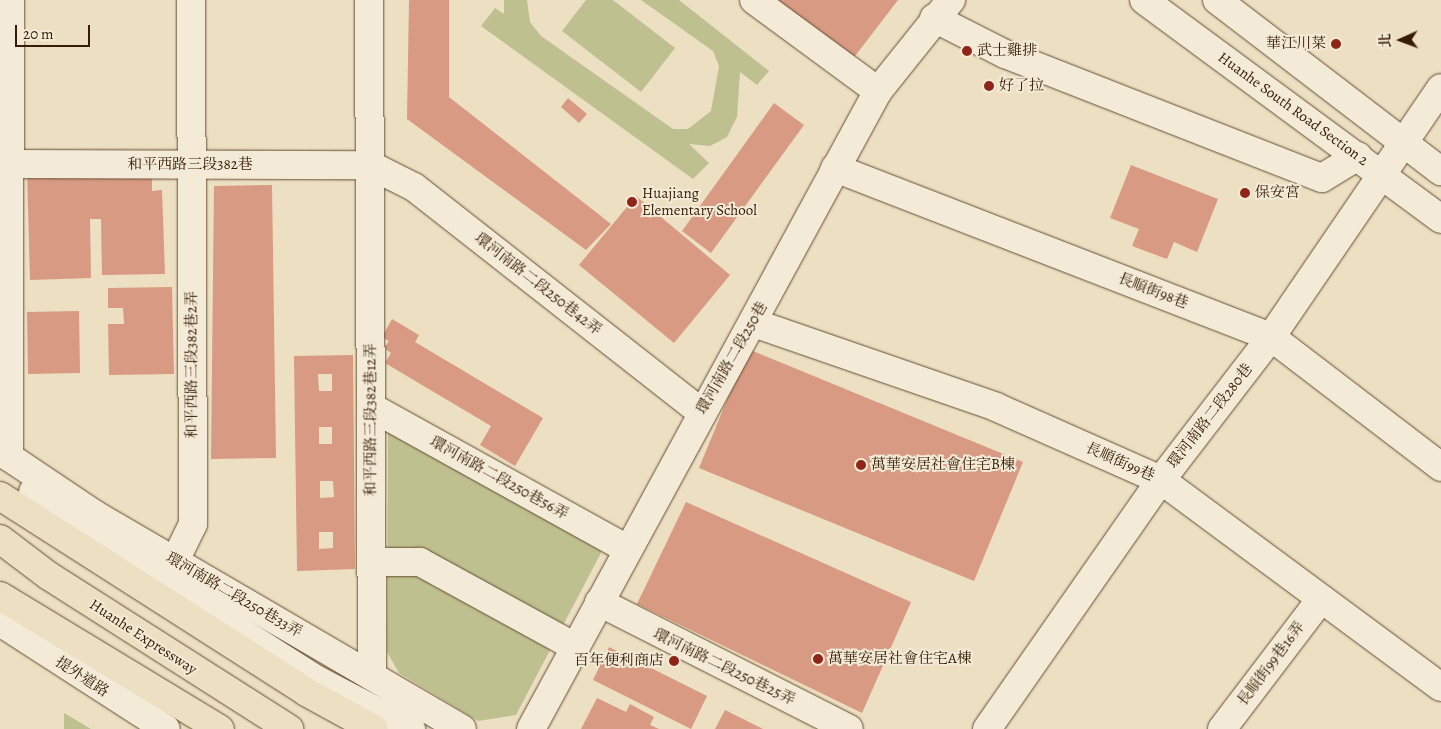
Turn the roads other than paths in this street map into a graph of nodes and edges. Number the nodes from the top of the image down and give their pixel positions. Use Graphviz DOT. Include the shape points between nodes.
graph roads {
  1 [pos="10,0"];
  2 [pos="191,0"];
  3 [pos="369,0"];
  4 [pos="754,0"];
  5 [pos="1144,0"];
  6 [pos="1218,0"];
  7 [pos="943,9"];
  8 [pos="1441,88"];
  9 [pos="878,90"];
  10 [pos="1401,142"];
  11 [pos="1358,156"];
  12 [pos="191,165"];
  13 [pos="370,165"];
  14 [pos="3,168"];
  15 [pos="836,168"];
  16 [pos="1441,171"];
  17 [pos="1381,176"];
  18 [pos="1441,219"];
  19 [pos="754,323"];
  20 [pos="1271,337"];
  21 [pos="371,407"];
  22 [pos="700,411"];
  23 [pos="5,453"];
  24 [pos="1441,467"];
  25 [pos="1161,480"];
  26 [pos="0,496"];
  27 [pos="76,537"];
  28 [pos="0,539"];
  29 [pos="628,549"];
  30 [pos="175,561"];
  31 [pos="371,562"];
  32 [pos="0,596"];
  33 [pos="1321,599"];
  34 [pos="599,602"];
  35 [pos="0,622"];
  36 [pos="575,647"];
  37 [pos="372,676"];
  38 [pos="1441,687"];
  39 [pos="166,729"];
  40 [pos="220,729"];
  41 [pos="289,729"];
  42 [pos="374,729"];
  43 [pos="411,729"];
  44 [pos="462,729"];
  45 [pos="531,729"];
  46 [pos="850,729"];
  47 [pos="988,729"];
  48 [pos="1222,729"];
  1 -- 14 [label="street"];
  2 -- 12 [label="street, 和平西路三段382巷2弄"];
  3 -- 13 [label="street, 和平西路三段382巷12弄"];
  4 -- 9 [label="street"];
  5 -- 11 [label="street, Huanhe South Road Section 2"];
  6 -- 10 [label="street"];
  7 -- 9 [label="street, 環河南路二段250巷"];
  7 -- 11 [label="street" via="1005,54 1322,178"];
  8 -- 10 [label="street, 環河南路二段280巷"];
  9 -- 15 [label="street, 環河南路二段250巷"];
  10 -- 16 [label="street"];
  10 -- 17 [label="street, 環河南路二段280巷"];
  11 -- 17 [label="street, Huanhe South Road Section 2"];
  12 -- 13 [label="street, 和平西路三段382巷"];
  12 -- 14 [label="street, 和平西路三段382巷"];
  12 -- 30 [label="street, 和平西路三段382巷2弄" via="193,524"];
  13 -- 21 [label="street, 和平西路三段382巷12弄"];
  13 -- 22 [label="street, 環河南路二段250巷42弄" via="414,186"];
  14 -- 23 [label="street"];
  15 -- 19 [label="street, 環河南路二段250巷"];
  15 -- 20 [label="street, 長順街98巷"];
  17 -- 18 [label="street, Huanhe South Road Section 2"];
  17 -- 20 [label="street, 環河南路二段280巷"];
  19 -- 22 [label="street, 環河南路二段250巷"];
  19 -- 25 [label="street, 長順街99巷" via="996,407"];
  20 -- 24 [label="street, 長順街98巷"];
  20 -- 25 [label="street, 環河南路二段280巷"];
  21 -- 29 [label="street, 環河南路二段250巷56弄"];
  21 -- 31 [label="street, 和平西路三段382巷12弄"];
  22 -- 29 [label="street, 環河南路二段250巷"];
  23 -- 27 [label="street" via="30,490"];
  23 -- 30 [label="street, 環河南路二段250巷33弄"];
  25 -- 33 [label="street, 長順街99巷"];
  25 -- 47 [label="street, 環河南路二段280巷"];
  26 -- 27 [label="highway"];
  27 -- 42 [label="highway" via="306,692"];
  27 -- 43 [label="street" via="319,681"];
  28 -- 41 [label="highway, Huanhe Expressway" via="49,576"];
  29 -- 34 [label="street, 環河南路二段250巷"];
  30 -- 37 [label="street, 環河南路二段250巷33弄"];
  31 -- 36 [label="street" via="420,562"];
  31 -- 37 [label="street, 和平西路三段382巷12弄"];
  32 -- 40 [label="highway"];
  33 -- 38 [label="street, 長順街99巷"];
  33 -- 48 [label="street, 長順街99巷16弄"];
  34 -- 36 [label="street, 環河南路二段250巷"];
  34 -- 46 [label="street, 環河南路二段250巷25弄"];
  35 -- 39 [label="street, 提外道路"];
  36 -- 45 [label="street, 環河南路二段250巷"];
  37 -- 44 [label="street, 環河南路二段250巷33弄"];
}
